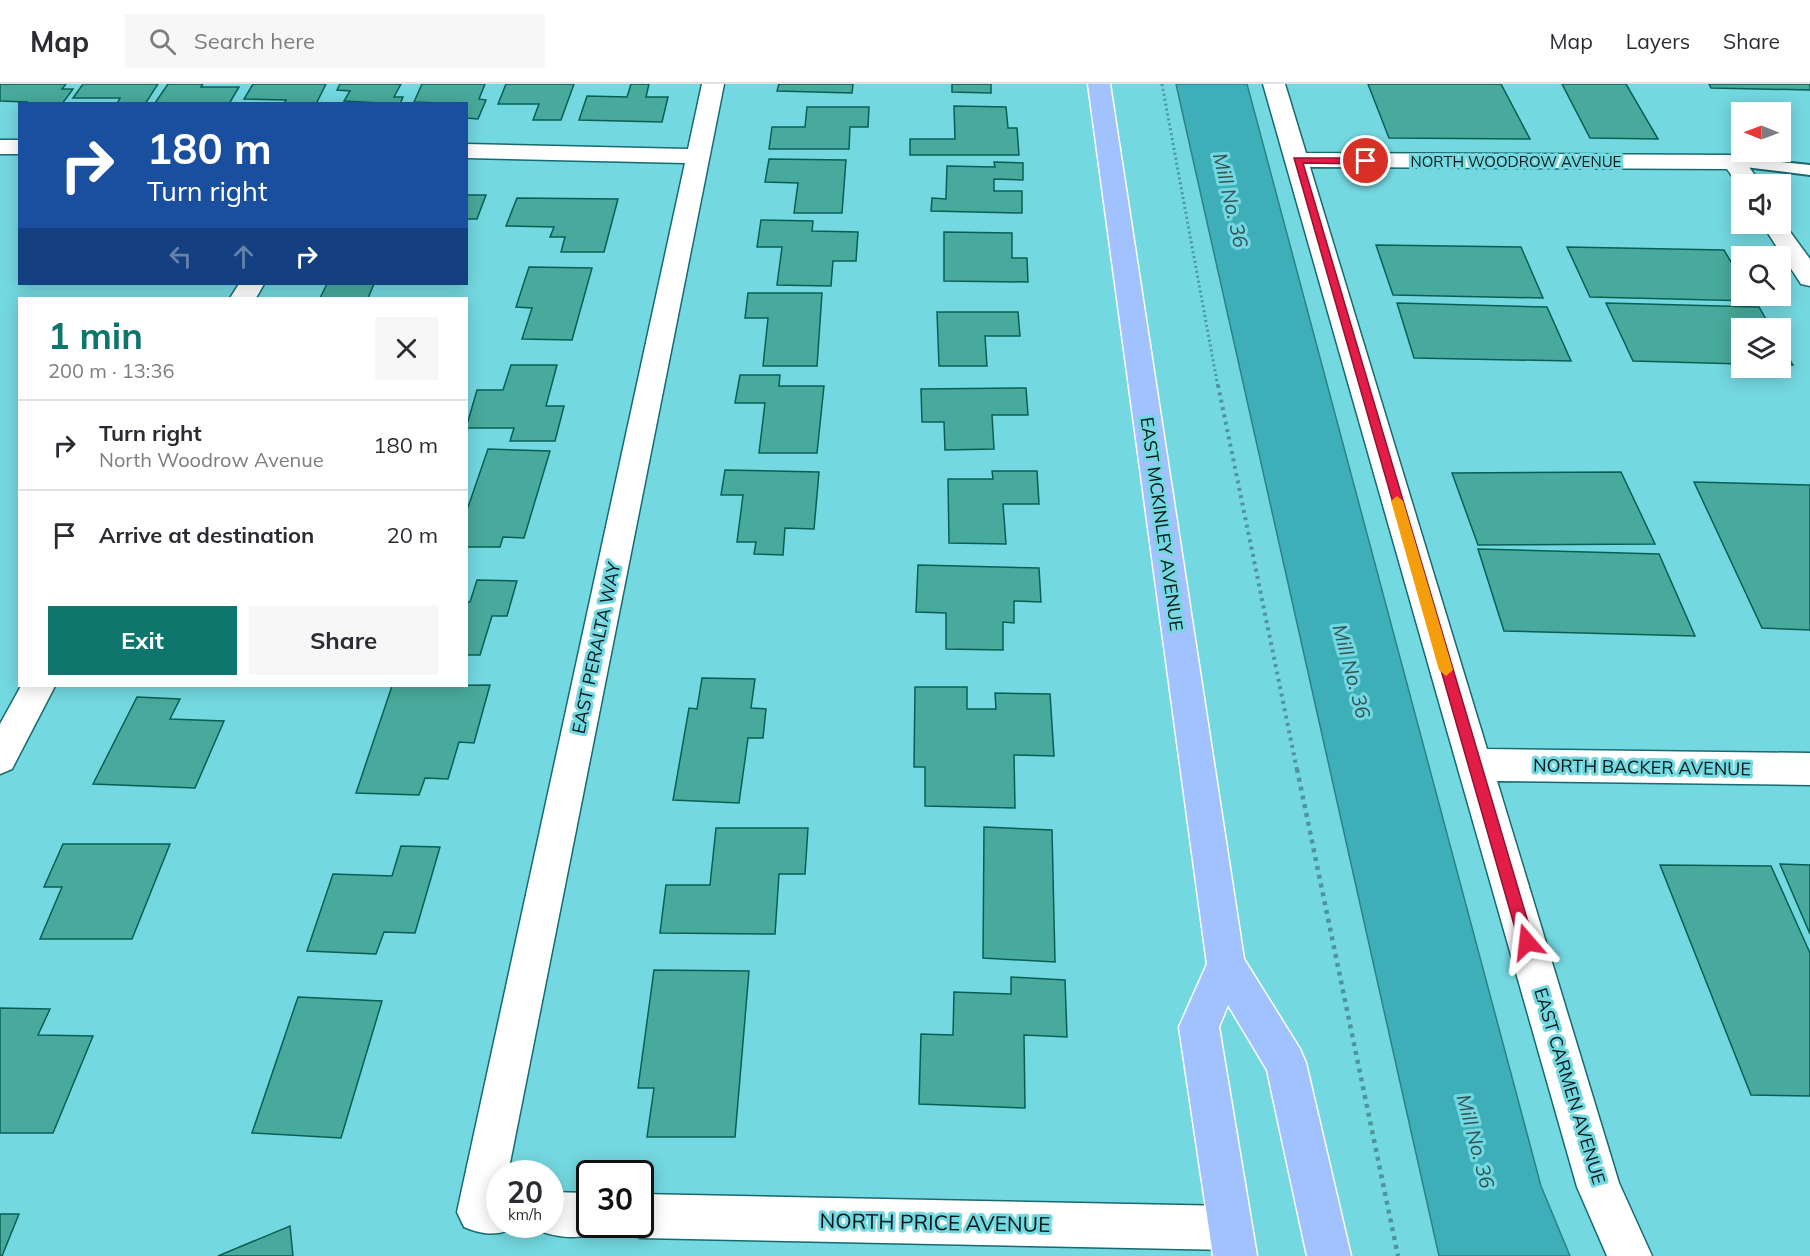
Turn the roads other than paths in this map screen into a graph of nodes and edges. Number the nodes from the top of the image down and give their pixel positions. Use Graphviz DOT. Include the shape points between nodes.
graph roads {
  1 [pos="713,84"];
  2 [pos="1099,84"];
  3 [pos="1274,84"];
  4 [pos="0,147"];
  5 [pos="18,147"];
  6 [pos="468,151"];
  7 [pos="698,156"];
  8 [pos="1298,160"];
  9 [pos="1731,162"];
  10 [pos="1734,162"];
  11 [pos="1810,170"];
  12 [pos="1742,174"];
  13 [pos="1781,234"];
  14 [pos="1810,278"];
  15 [pos="37,687"];
  16 [pos="0,758"];
  17 [pos="1474,765"];
  18 [pos="1810,769"];
  19 [pos="1226,965"];
  20 [pos="499,1160"];
  21 [pos="654,1217"];
  22 [pos="1233,1242"];
  23 [pos="1329,1256"];
  24 [pos="1630,1256"];
  1 -- 7 [label="street, EAST PERALTA WAY"];
  2 -- 19 [label="main road, EAST MCKINLEY AVENUE"];
  3 -- 8 [label="street, EAST CARMEN AVENUE"];
  4 -- 5 [label="street"];
  6 -- 7 [label="street"];
  7 -- 20 [label="street, EAST PERALTA WAY"];
  8 -- 9 [label="street, NORTH WOODROW AVENUE"];
  8 -- 17 [label="street, EAST CARMEN AVENUE"];
  10 -- 11 [label="lane"];
  10 -- 12 [label="street"];
  13 -- 14 [label="street"];
  15 -- 16 [label="street"];
  17 -- 18 [label="street, NORTH BACKER AVENUE"];
  17 -- 24 [label="street, EAST CARMEN AVENUE" via="1599,1187"];
  19 -- 22 [label="main road" via="1199,1027"];
  19 -- 23 [label="main road, EAST MCKINLEY AVENUE" via="1286,1063"];
  21 -- 22 [label="street, NORTH PRICE AVENUE"];
}
